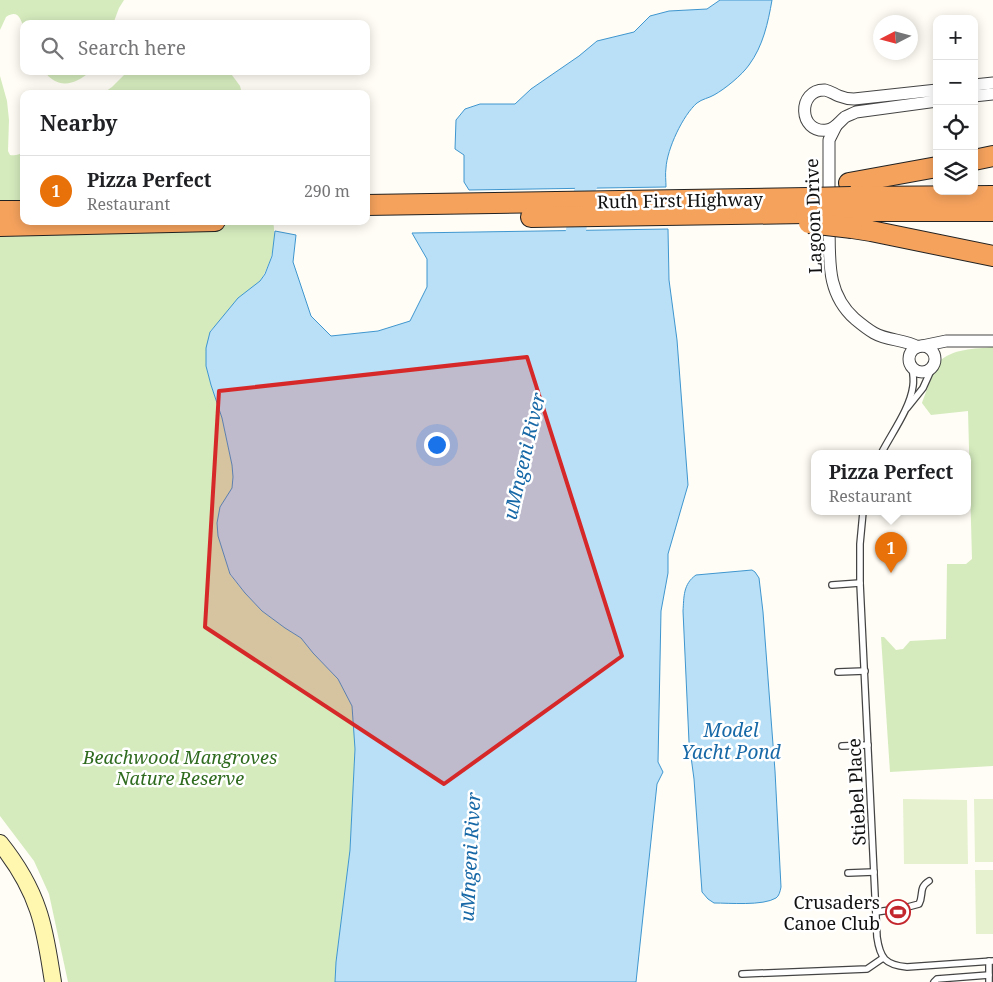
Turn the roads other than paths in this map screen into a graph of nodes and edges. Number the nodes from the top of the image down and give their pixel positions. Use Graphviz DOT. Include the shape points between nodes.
graph roads {
  1 [pos="993,83"];
  2 [pos="978,85"];
  3 [pos="933,90"];
  4 [pos="993,94"];
  5 [pos="978,96"];
  6 [pos="933,102"];
  7 [pos="836,126"];
  8 [pos="993,156"];
  9 [pos="978,159"];
  10 [pos="933,169"];
  11 [pos="993,196"];
  12 [pos="370,205"];
  13 [pos="703,205"];
  14 [pos="808,205"];
  15 [pos="850,205"];
  16 [pos="20,211"];
  17 [pos="993,211"];
  18 [pos="0,212"];
  19 [pos="370,219"];
  20 [pos="43,225"];
  21 [pos="0,226"];
  22 [pos="993,256"];
  23 [pos="958,341"];
  24 [pos="993,341"];
  25 [pos="920,347"];
  26 [pos="933,363"];
  27 [pos="912,367"];
  28 [pos="904,412"];
  29 [pos="883,450"];
  30 [pos="863,515"];
  31 [pos="860,583"];
  32 [pos="832,585"];
  33 [pos="865,671"];
  34 [pos="838,672"];
  35 [pos="868,745"];
  36 [pos="842,746"];
  37 [pos="1,846"];
  38 [pos="874,872"];
  39 [pos="848,873"];
  40 [pos="929,882"];
  41 [pos="876,912"];
  42 [pos="883,958"];
  43 [pos="991,961"];
  44 [pos="742,974"];
  45 [pos="989,980"];
  46 [pos="53,982"];
  47 [pos="934,982"];
  1 -- 2 [label="street"];
  3 -- 7 [label="street" via="854,99 825,90 813,93 804,108 806,120 821,130"];
  4 -- 5 [label="street"];
  6 -- 7 [label="street" via="856,112"];
  7 -- 25 [label="street, Lagoon Drive" via="829,140 830,266 834,288 843,306 865,327 880,336"];
  8 -- 9 [label="highway"];
  10 -- 15 [label="highway"];
  11 -- 15 [label="highway, Ruth First Highway"];
  12 -- 13 [label="highway, Ruth First Highway"];
  13 -- 14 [label="highway, Ruth First Highway"];
  13 -- 19 [label="highway, Ruth First Highway"];
  14 -- 15 [label="highway, Ruth First Highway, bridge"];
  14 -- 15 [label="highway, bridge"];
  15 -- 17 [label="highway, Ruth First Highway"];
  15 -- 22 [label="highway" via="871,231"];
  16 -- 18 [label="highway"];
  20 -- 21 [label="highway"];
  23 -- 24 [label="street, Lagoon Drive"];
  23 -- 25 [label="street, Lagoon Drive"];
  23 -- 26 [label="street" via="947,347"];
  25 -- 26 [label="street" via="932,351"];
  25 -- 27 [label="street" via="910,355"];
  26 -- 27 [label="street" via="928,371 919,372"];
  26 -- 28 [label="lane" via="923,388"];
  27 -- 28 [label="lane" via="913,386"];
  28 -- 29 [label="lane"];
  30 -- 31 [label="lane, Stiebel Place"];
  31 -- 32 [label="lane"];
  31 -- 33 [label="lane, Stiebel Place"];
  33 -- 34 [label="lane"];
  33 -- 35 [label="lane, Stiebel Place"];
  35 -- 36 [label="lane"];
  35 -- 38 [label="lane, Stiebel Place"];
  37 -- 46 [label="main road" via="18,868 39,911"];
  38 -- 39 [label="lane"];
  38 -- 41 [label="lane, Stiebel Place"];
  40 -- 41 [label="lane" via="922,888 919,904"];
  41 -- 42 [label="lane, Stiebel Place"];
  42 -- 43 [label="lane" via="907,968"];
  42 -- 44 [label="lane" via="867,969"];
  43 -- 45 [label="lane"];
  45 -- 47 [label="lane" via="937,979"];
}
